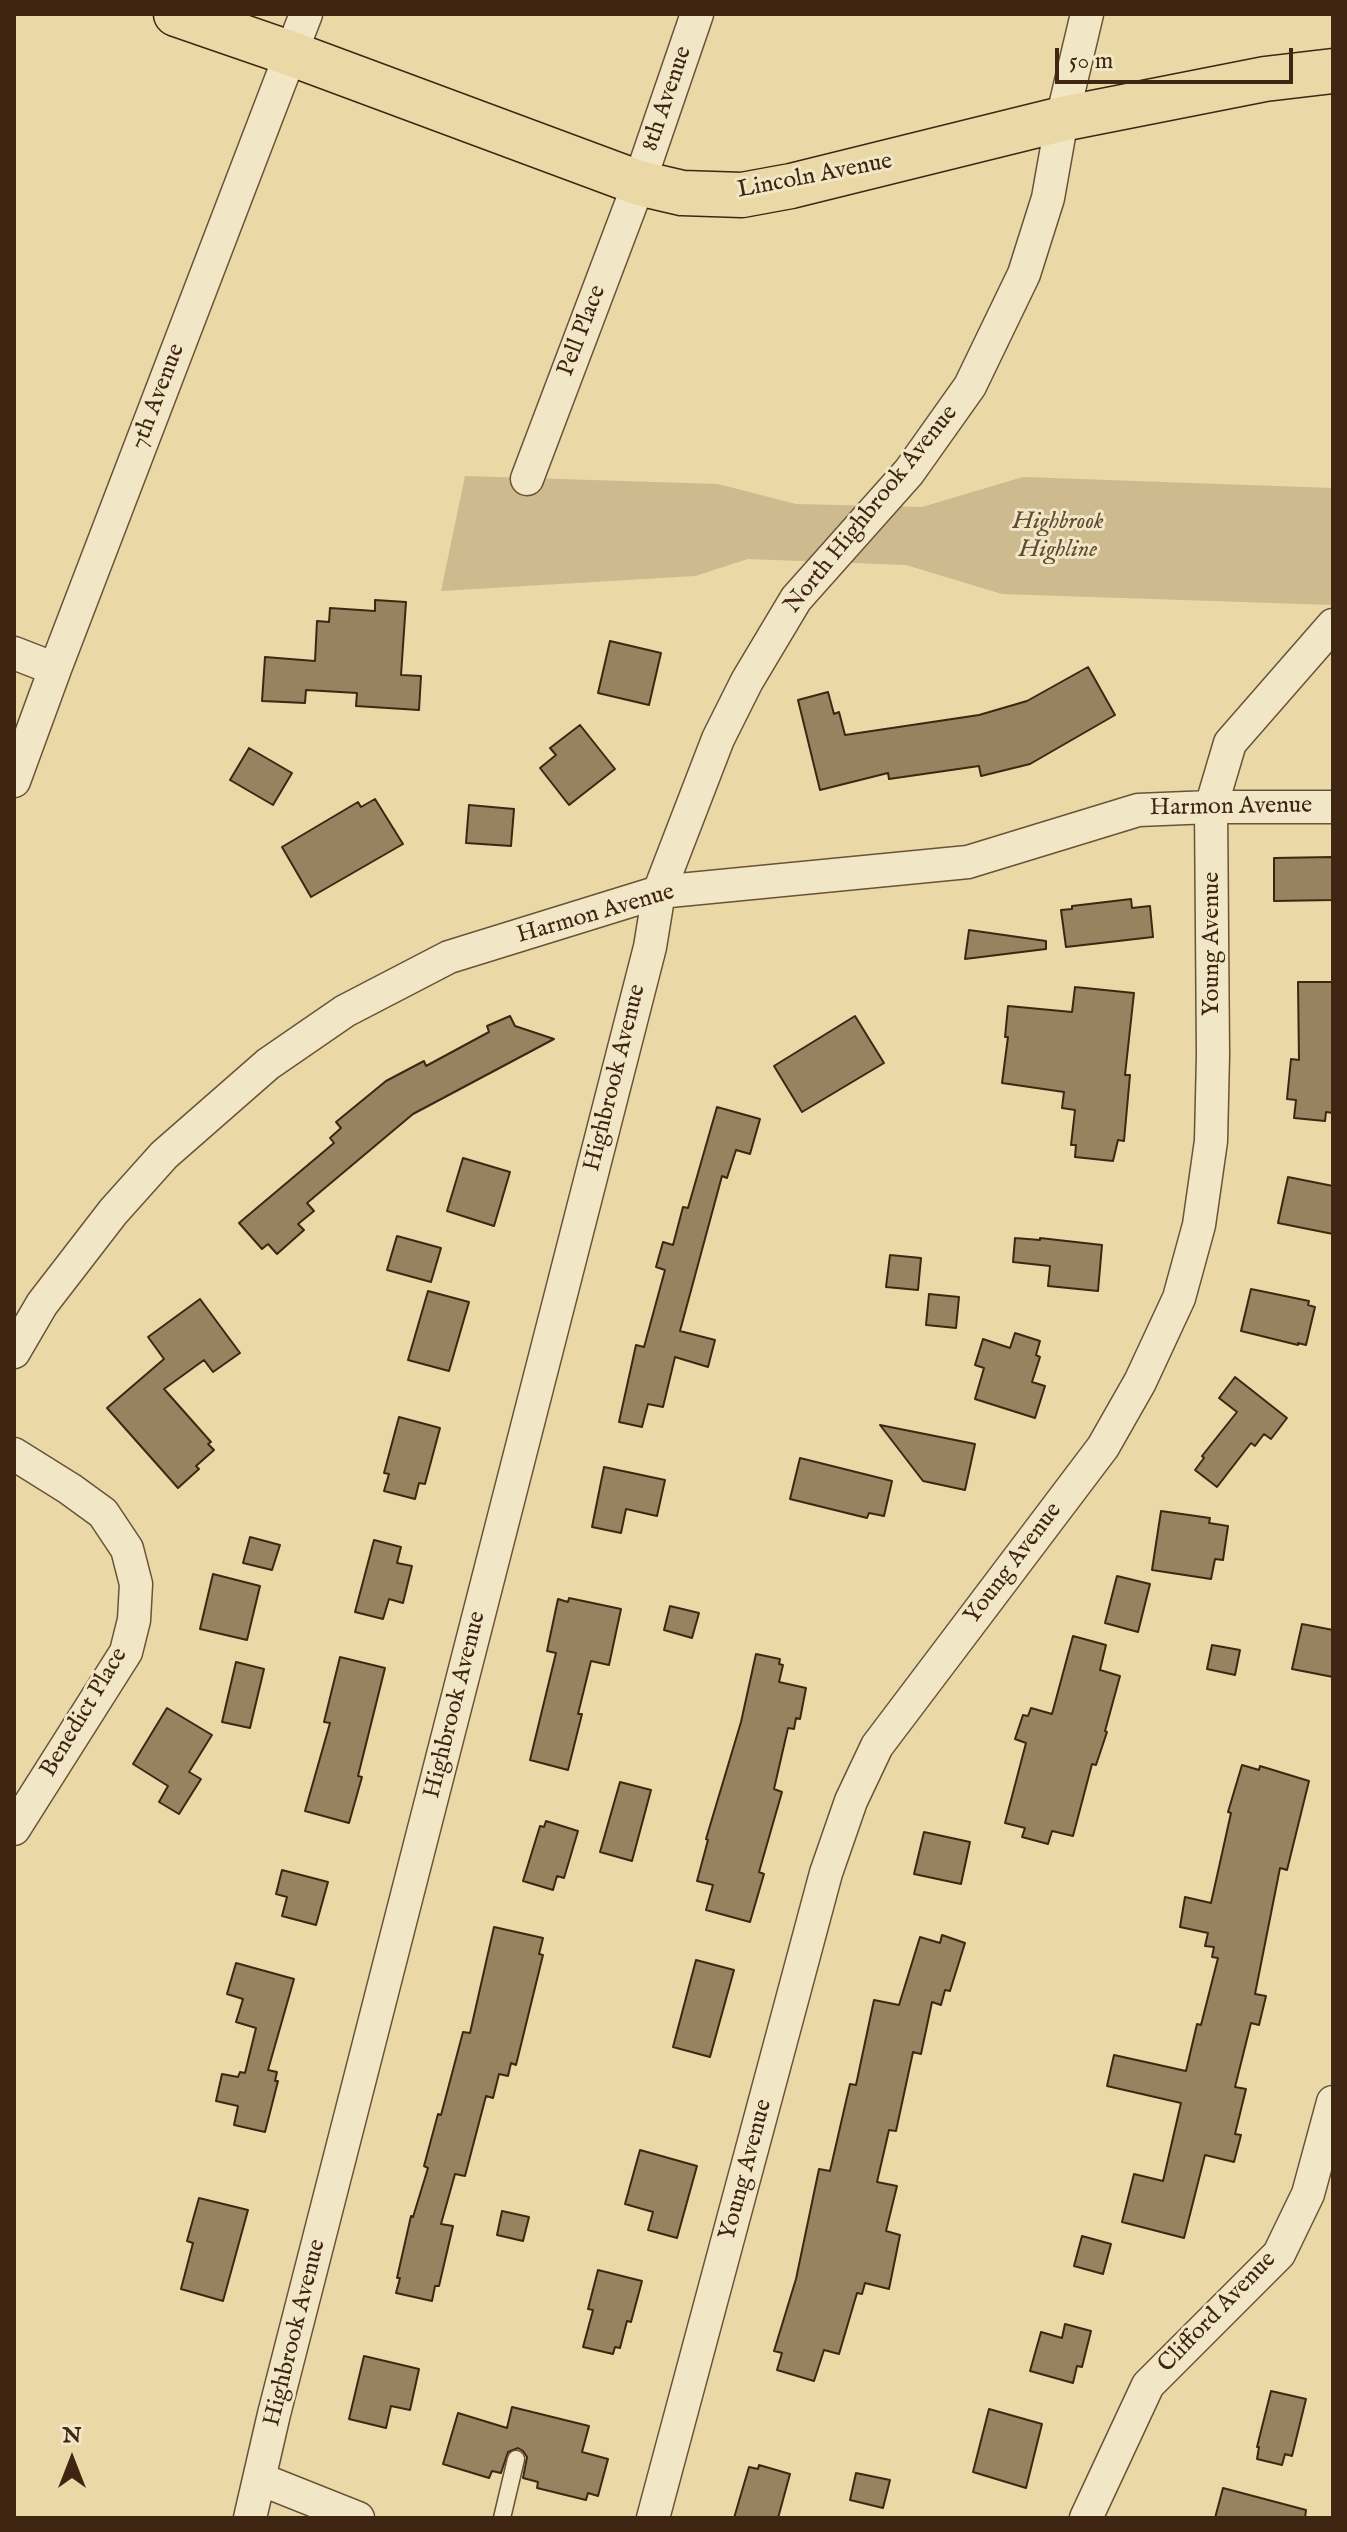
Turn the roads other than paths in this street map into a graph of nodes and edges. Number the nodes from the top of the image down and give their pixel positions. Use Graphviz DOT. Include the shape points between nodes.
graph roads {
  1 [pos="176,14"];
  2 [pos="697,14"];
  3 [pos="1087,14"];
  4 [pos="299,34"];
  5 [pos="1333,71"];
  6 [pos="1062,119"];
  7 [pos="639,183"];
  8 [pos="527,479"];
  9 [pos="1333,625"];
  10 [pos="14,653"];
  11 [pos="55,669"];
  12 [pos="14,781"];
  13 [pos="1211,807"];
  14 [pos="1333,807"];
  15 [pos="659,892"];
  16 [pos="14,1352"];
  17 [pos="14,1454"];
  18 [pos="14,1829"];
  19 [pos="1333,2102"];
  20 [pos="516,2459"];
  21 [pos="260,2479"];
  22 [pos="250,2518"];
  23 [pos="358,2518"];
  24 [pos="502,2518"];
  25 [pos="653,2518"];
  26 [pos="1086,2518"];
  1 -- 4 [label="main road, Lincoln Avenue"];
  2 -- 7 [label="street, 8th Avenue"];
  3 -- 6 [label="street, North Highbrook Avenue"];
  4 -- 7 [label="main road, Lincoln Avenue"];
  4 -- 11 [label="street, 7th Avenue"];
  5 -- 6 [label="main road, Lincoln Avenue"];
  6 -- 7 [label="main road, Lincoln Avenue" via="742,195 682,193"];
  6 -- 15 [label="street, North Highbrook Avenue" via="1048,198 1024,274 970,386 909,472 796,599 718,739"];
  7 -- 8 [label="street, Pell Place"];
  9 -- 13 [label="street, Young Avenue" via="1230,743"];
  10 -- 11 [label="street"];
  11 -- 12 [label="street, 7th Avenue"];
  13 -- 14 [label="street, Harmon Avenue"];
  13 -- 15 [label="street, Harmon Avenue" via="1138,810 968,862"];
  13 -- 25 [label="street, Young Avenue" via="1211,1141 1199,1225 1179,1298 1103,1447 877,1746 851,1801 826,1873"];
  15 -- 16 [label="street, Harmon Avenue" via="449,957 345,1011 268,1064 164,1155 113,1212 42,1304"];
  15 -- 21 [label="street, Highbrook Avenue" via="646,962"];
  17 -- 18 [label="street, Benedict Place" via="103,1513 127,1549 136,1584 126,1652"];
  19 -- 26 [label="street, Clifford Avenue" via="1308,2194 1279,2254 1148,2385"];
  20 -- 24 [label="lane"];
  21 -- 22 [label="street, Highbrook Avenue"];
  21 -- 23 [label="street"];
}
